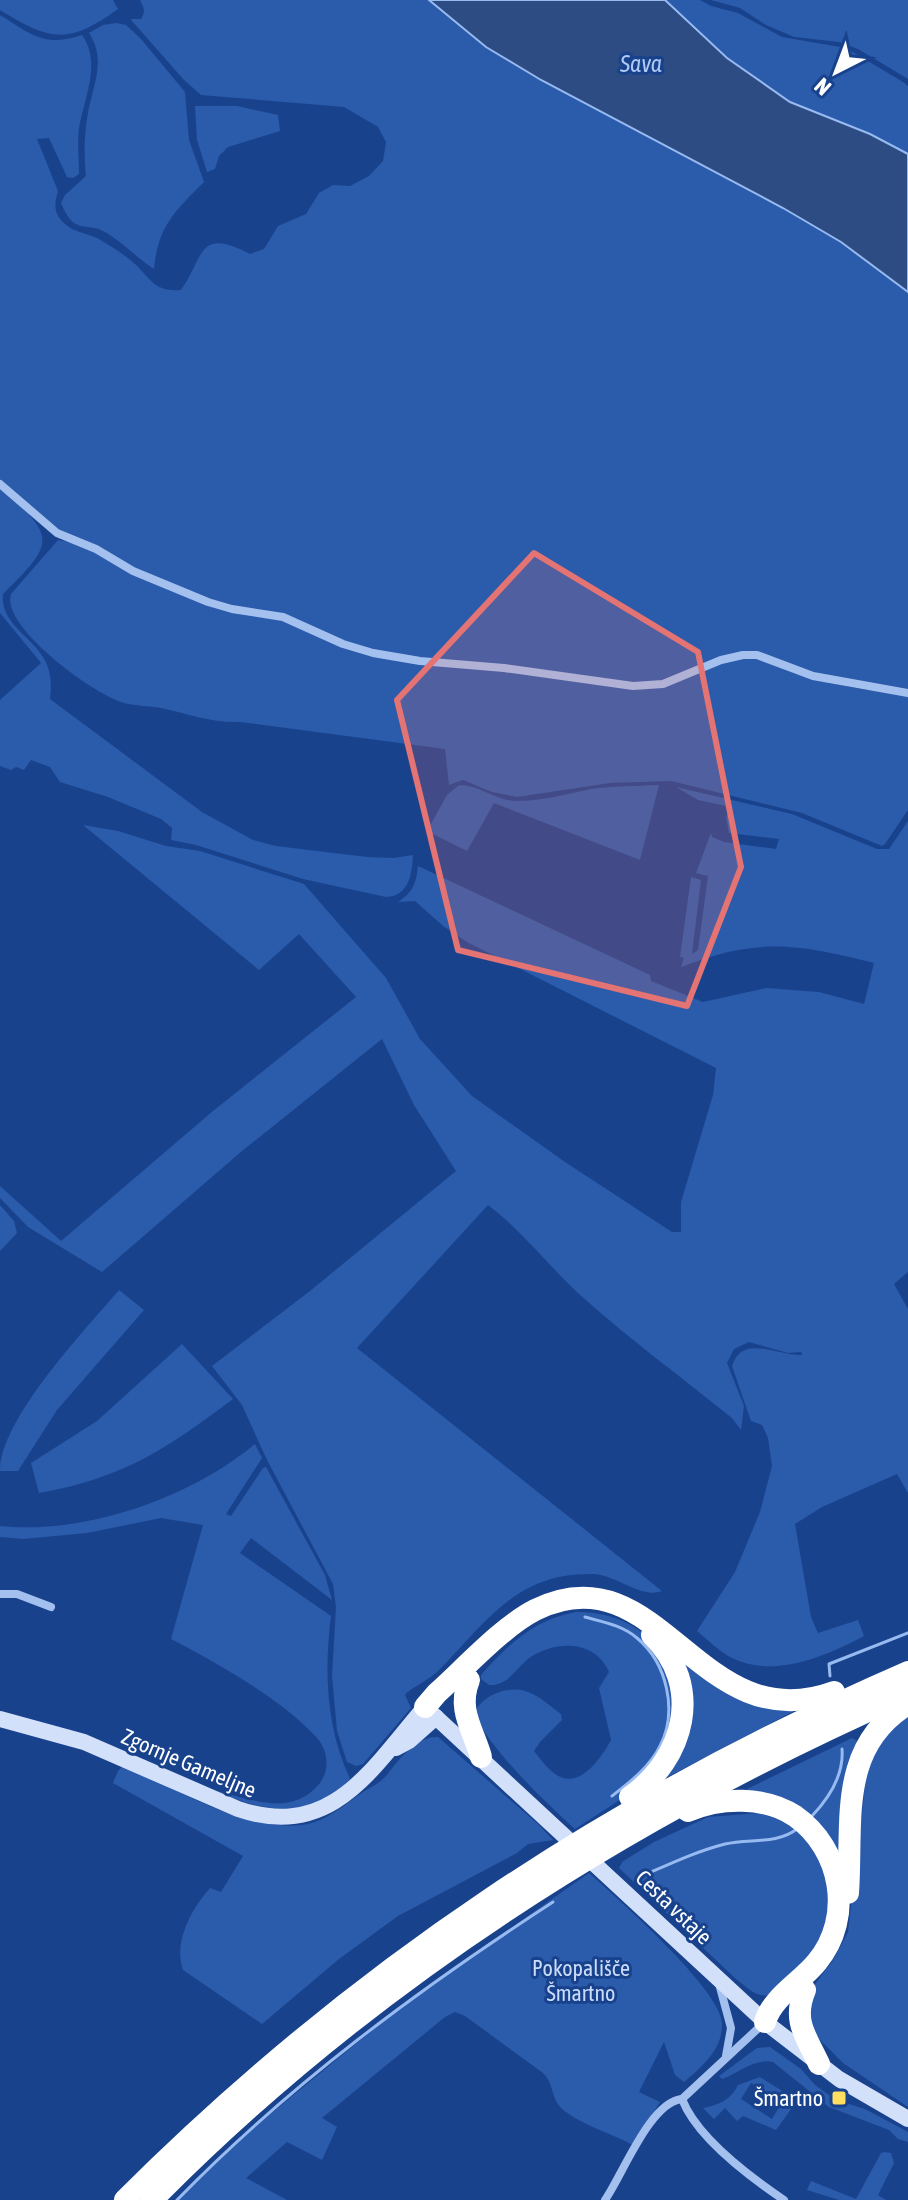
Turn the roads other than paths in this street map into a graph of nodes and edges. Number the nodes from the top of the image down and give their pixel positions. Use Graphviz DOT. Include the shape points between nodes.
graph roads {
  1 [pos="0,484"];
  2 [pos="908,693"];
  3 [pos="0,1594"];
  4 [pos="51,1607"];
  5 [pos="908,1672"];
  6 [pos="469,1680"];
  7 [pos="908,1693"];
  8 [pos="908,1704"];
  9 [pos="430,1712"];
  10 [pos="0,1719"];
  11 [pos="481,1757"];
  12 [pos="642,1825"];
  13 [pos="564,1849"];
  14 [pos="718,1979"];
  15 [pos="805,1990"];
  16 [pos="765,2022"];
  17 [pos="726,2056"];
  18 [pos="819,2064"];
  19 [pos="682,2099"];
  20 [pos="908,2119"];
  21 [pos="125,2200"];
  22 [pos="152,2200"];
  23 [pos="605,2200"];
  24 [pos="784,2200"];
  1 -- 2 [label="street" via="57,533 133,571 208,602 283,617 373,653 633,686 663,684 721,660 757,655 813,676"];
  3 -- 4 [label="street" via="17,1594"];
  5 -- 9 [label="highway" via="876,1675 805,1700 765,1699 716,1676 635,1612 604,1601 575,1600 545,1606 520,1620"];
  5 -- 13 [label="highway" via="752,1744"];
  6 -- 9 [label="highway"];
  6 -- 11 [label="highway" via="463,1707"];
  6 -- 13 [label="highway" via="526,1627 576,1607 628,1618 669,1657 683,1713 671,1755 643,1788 591,1822"];
  7 -- 12 [label="highway" via="761,1761"];
  8 -- 15 [label="highway" via="874,1735 859,1764 849,1809 843,1932"];
  9 -- 10 [label="street, Zgornje Gameljne" via="329,1806 282,1817 258,1816 84,1742"];
  9 -- 11 [label="street, Cesta vstaje"];
  11 -- 14 [label="street, Cesta vstaje"];
  12 -- 16 [label="highway" via="666,1822 713,1803 757,1803 794,1816 827,1852 838,1886 834,1932 818,1961 773,2004"];
  12 -- 22 [label="highway" via="508,1909 387,1995 294,2069"];
  13 -- 21 [label="highway" via="447,1927 307,2034"];
  14 -- 16 [label="street, Cesta vstaje"];
  14 -- 17 [label="street" via="731,2028"];
  15 -- 16 [label="highway" via="782,2014"];
  15 -- 18 [label="highway" via="800,2021"];
  16 -- 17 [label="street"];
  16 -- 18 [label="street, Cesta vstaje"];
  17 -- 19 [label="street"];
  18 -- 20 [label="street, Cesta vstaje"];
  19 -- 23 [label="street" via="672,2100 657,2113"];
  19 -- 24 [label="street" via="734,2162"];
}
